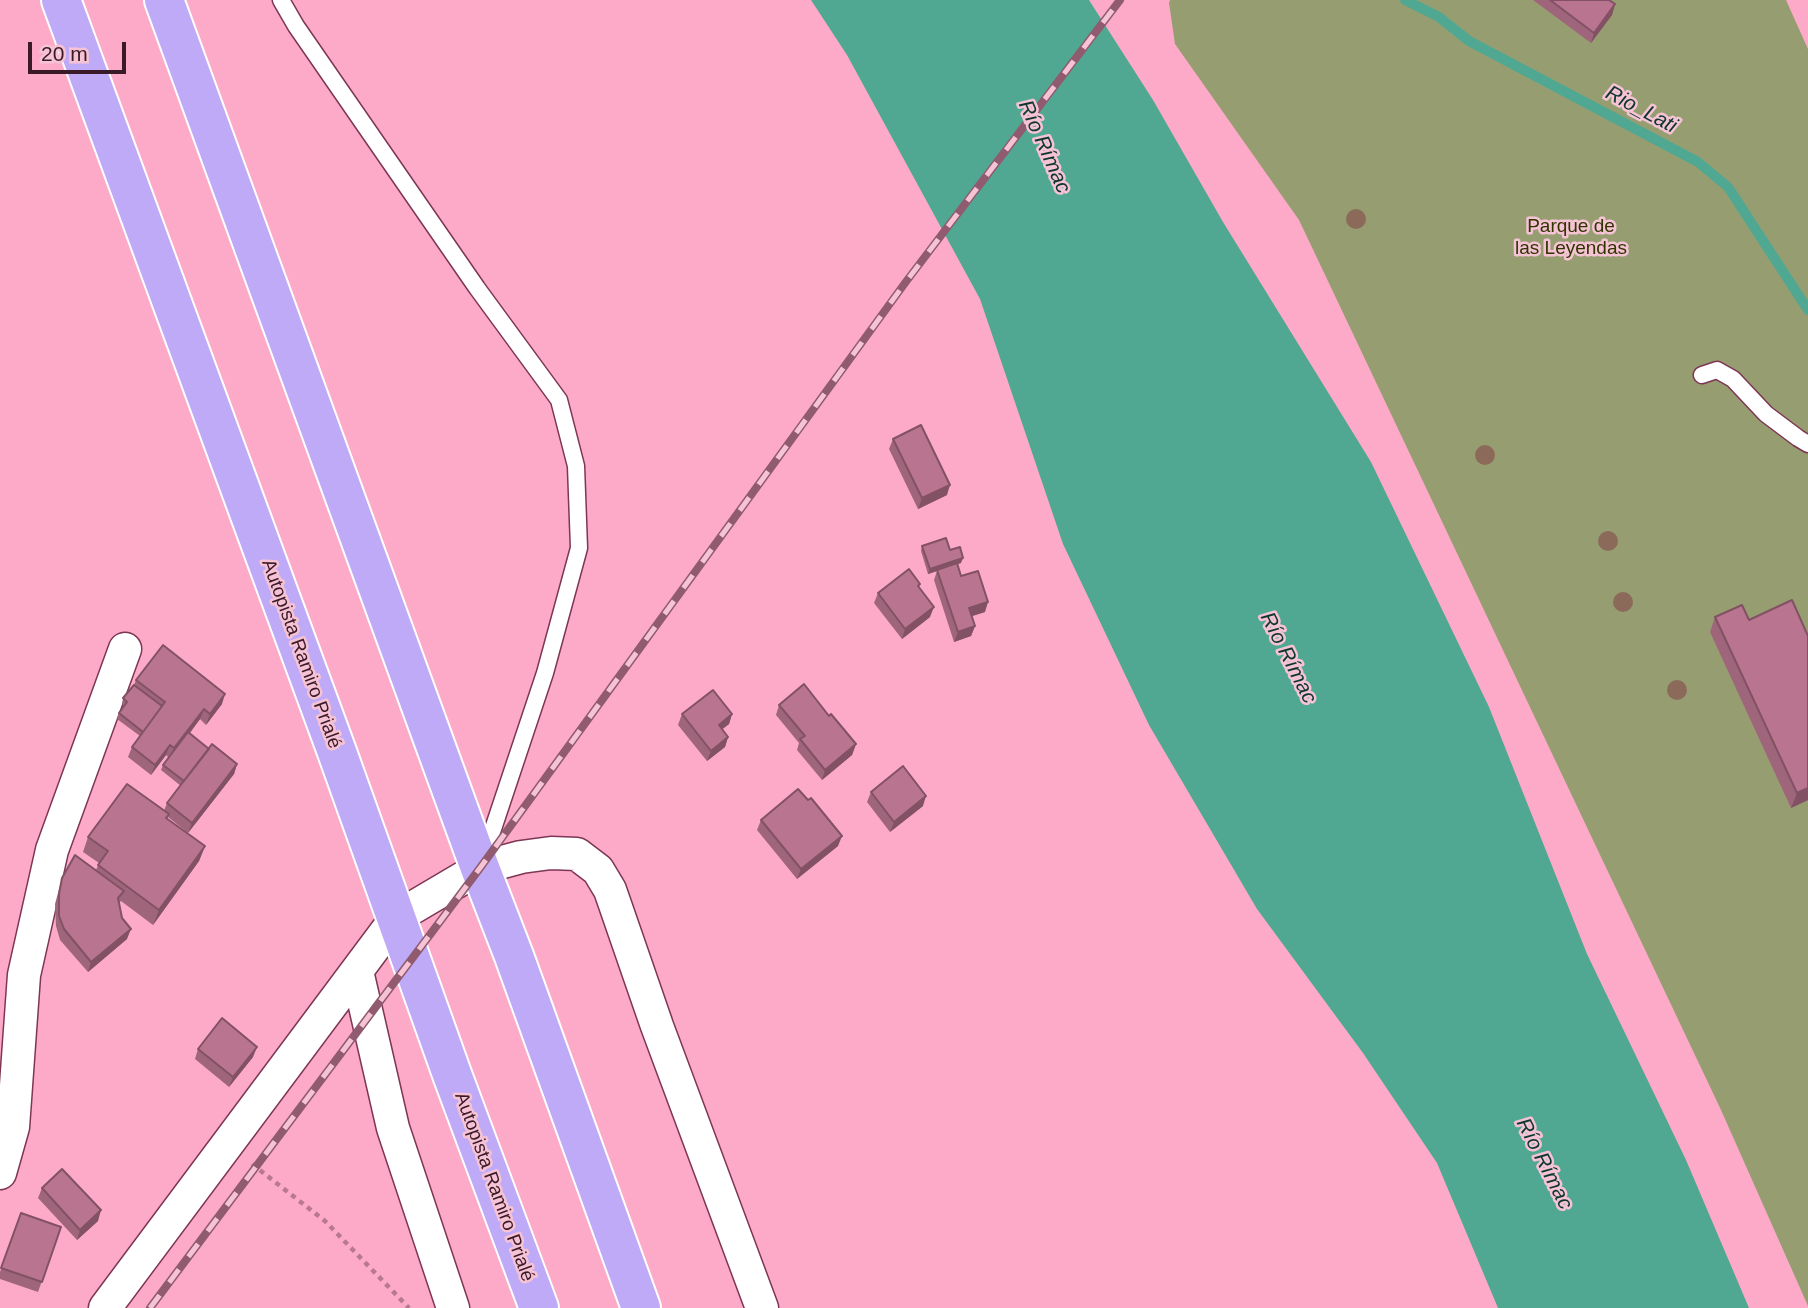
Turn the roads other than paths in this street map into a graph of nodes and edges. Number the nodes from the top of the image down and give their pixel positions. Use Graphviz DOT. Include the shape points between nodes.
graph roads {
  1 [pos="61,0"];
  2 [pos="164,0"];
  3 [pos="281,0"];
  4 [pos="1702,375"];
  5 [pos="1808,444"];
  6 [pos="125,649"];
  7 [pos="480,868"];
  8 [pos="397,917"];
  9 [pos="357,971"];
  10 [pos="0,1173"];
  11 [pos="105,1308"];
  12 [pos="453,1308"];
  13 [pos="539,1308"];
  14 [pos="640,1308"];
  15 [pos="762,1308"];
  1 -- 8 [label="highway, Autopista Ramiro Prialé"];
  2 -- 7 [label="highway"];
  3 -- 7 [label="lane" via="559,400 576,466 579,548 545,673"];
  4 -- 5 [label="lane" via="1717,370 1733,379 1766,414"];
  6 -- 10 [label="street" via="52,850 24,975 13,1127"];
  7 -- 8 [label="street"];
  7 -- 14 [label="highway"];
  7 -- 15 [label="street" via="551,853 577,854 598,870 610,890"];
  8 -- 9 [label="street"];
  8 -- 13 [label="highway, Autopista Ramiro Prialé"];
  9 -- 11 [label="street"];
  9 -- 12 [label="street" via="393,1128"];
}
